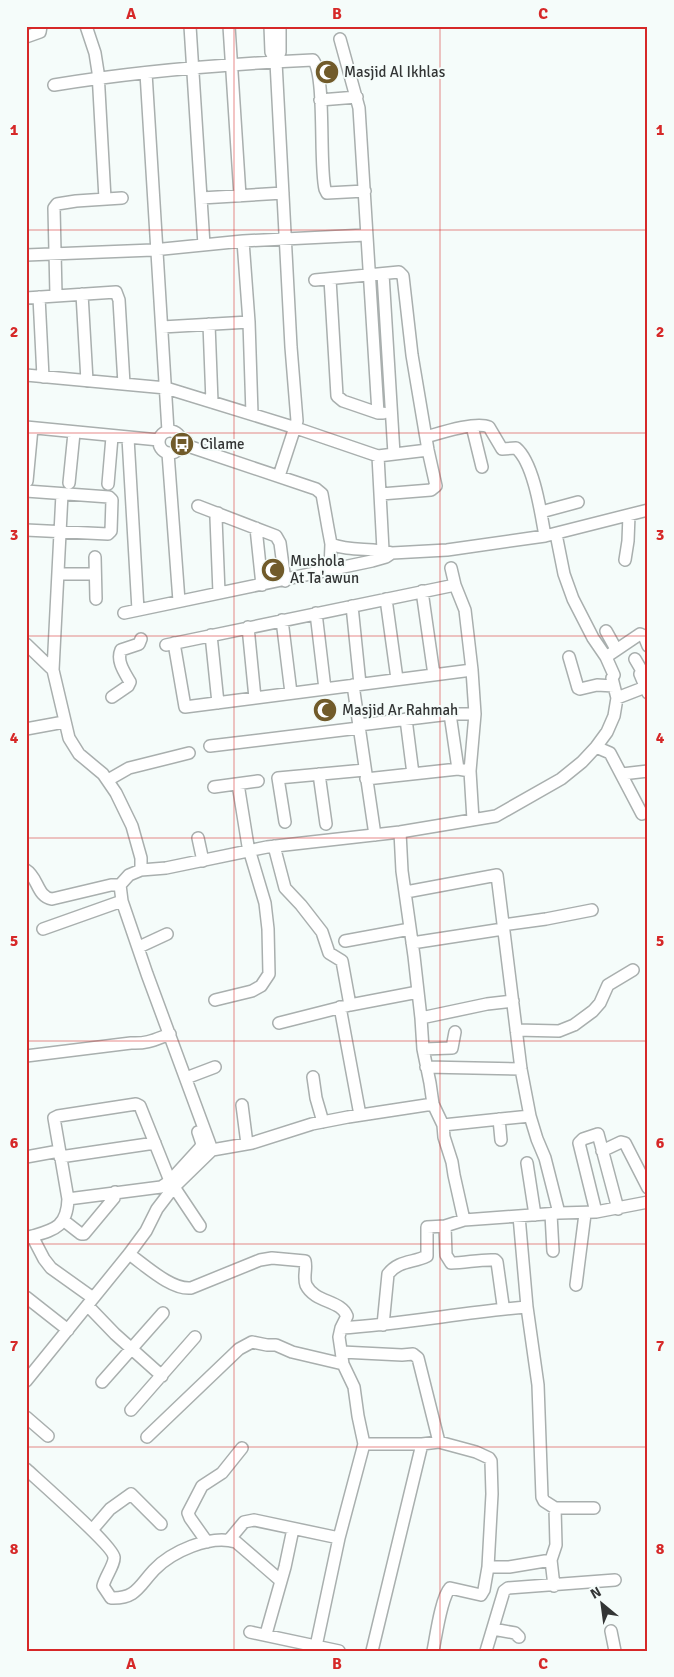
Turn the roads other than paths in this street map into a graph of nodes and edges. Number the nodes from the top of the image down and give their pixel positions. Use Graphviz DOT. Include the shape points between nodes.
graph roads {
  1 [pos="41,26"];
  2 [pos="86,26"];
  3 [pos="190,26"];
  4 [pos="230,26"];
  5 [pos="270,26"];
  6 [pos="280,26"];
  7 [pos="26,36"];
  8 [pos="340,39"];
  9 [pos="276,62"];
  10 [pos="232,64"];
  11 [pos="193,68"];
  12 [pos="146,73"];
  13 [pos="98,78"];
  14 [pos="54,85"];
  15 [pos="356,97"];
  16 [pos="320,100"];
  17 [pos="365,191"];
  18 [pos="284,193"];
  19 [pos="240,196"];
  20 [pos="122,198"];
  21 [pos="202,198"];
  22 [pos="105,199"];
  23 [pos="366,235"];
  24 [pos="286,238"];
  25 [pos="244,240"];
  26 [pos="204,245"];
  27 [pos="158,250"];
  28 [pos="55,254"];
  29 [pos="26,255"];
  30 [pos="383,274"];
  31 [pos="369,276"];
  32 [pos="330,279"];
  33 [pos="314,280"];
  34 [pos="383,288"];
  35 [pos="82,294"];
  36 [pos="56,295"];
  37 [pos="39,296"];
  38 [pos="26,298"];
  39 [pos="249,322"];
  40 [pos="209,324"];
  41 [pos="162,327"];
  42 [pos="26,375"];
  43 [pos="43,376"];
  44 [pos="87,381"];
  45 [pos="124,384"];
  46 [pos="166,388"];
  47 [pos="212,402"];
  48 [pos="384,413"];
  49 [pos="252,414"];
  50 [pos="472,426"];
  51 [pos="29,428"];
  52 [pos="296,428"];
  53 [pos="168,430"];
  54 [pos="74,433"];
  55 [pos="112,437"];
  56 [pos="426,437"];
  57 [pos="128,438"];
  58 [pos="159,440"];
  59 [pos="182,444"];
  60 [pos="428,450"];
  61 [pos="168,453"];
  62 [pos="394,454"];
  63 [pos="378,456"];
  64 [pos="482,468"];
  65 [pos="279,476"];
  66 [pos="27,480"];
  67 [pos="69,483"];
  68 [pos="108,484"];
  69 [pos="26,491"];
  70 [pos="62,494"];
  71 [pos="381,494"];
  72 [pos="578,502"];
  73 [pos="198,506"];
  74 [pos="648,510"];
  75 [pos="541,512"];
  76 [pos="218,513"];
  77 [pos="629,515"];
  78 [pos="256,528"];
  79 [pos="26,530"];
  80 [pos="59,532"];
  81 [pos="551,535"];
  82 [pos="331,544"];
  83 [pos="388,551"];
  84 [pos="95,557"];
  85 [pos="625,560"];
  86 [pos="451,568"];
  87 [pos="330,570"];
  88 [pos="58,574"];
  89 [pos="95,574"];
  90 [pos="286,581"];
  91 [pos="454,584"];
  92 [pos="262,585"];
  93 [pos="422,591"];
  94 [pos="220,593"];
  95 [pos="96,599"];
  96 [pos="386,599"];
  97 [pos="179,601"];
  98 [pos="352,606"];
  99 [pos="138,610"];
  100 [pos="124,613"];
  101 [pos="316,613"];
  102 [pos="282,620"];
  103 [pos="248,627"];
  104 [pos="606,631"];
  105 [pos="211,635"];
  106 [pos="141,639"];
  107 [pos="26,644"];
  108 [pos="648,646"];
  109 [pos="616,649"];
  110 [pos="568,657"];
  111 [pos="606,657"];
  112 [pos="635,659"];
  113 [pos="53,670"];
  114 [pos="472,670"];
  115 [pos="434,674"];
  116 [pos="397,679"];
  117 [pos="356,685"];
  118 [pos="614,686"];
  119 [pos="325,689"];
  120 [pos="647,689"];
  121 [pos="290,693"];
  122 [pos="112,697"];
  123 [pos="254,698"];
  124 [pos="617,698"];
  125 [pos="218,703"];
  126 [pos="450,714"];
  127 [pos="475,714"];
  128 [pos="406,719"];
  129 [pos="64,722"];
  130 [pos="359,726"];
  131 [pos="26,729"];
  132 [pos="210,746"];
  133 [pos="596,748"];
  134 [pos="189,753"];
  135 [pos="458,770"];
  136 [pos="648,770"];
  137 [pos="470,771"];
  138 [pos="319,774"];
  139 [pos="366,774"];
  140 [pos="413,774"];
  141 [pos="622,774"];
  142 [pos="108,780"];
  143 [pos="258,781"];
  144 [pos="238,784"];
  145 [pos="214,786"];
  146 [pos="642,814"];
  147 [pos="473,820"];
  148 [pos="285,822"];
  149 [pos="326,824"];
  150 [pos="400,832"];
  151 [pos="375,835"];
  152 [pos="198,838"];
  153 [pos="274,846"];
  154 [pos="249,851"];
  155 [pos="203,861"];
  156 [pos="26,870"];
  157 [pos="141,870"];
  158 [pos="120,886"];
  159 [pos="406,892"];
  160 [pos="122,901"];
  161 [pos="592,910"];
  162 [pos="503,927"];
  163 [pos="43,929"];
  164 [pos="410,929"];
  165 [pos="167,934"];
  166 [pos="344,941"];
  167 [pos="412,943"];
  168 [pos="138,947"];
  169 [pos="633,970"];
  170 [pos="418,992"];
  171 [pos="215,1000"];
  172 [pos="513,1001"];
  173 [pos="345,1006"];
  174 [pos="421,1018"];
  175 [pos="279,1023"];
  176 [pos="516,1030"];
  177 [pos="455,1032"];
  178 [pos="166,1036"];
  179 [pos="423,1049"];
  180 [pos="26,1056"];
  181 [pos="175,1063"];
  182 [pos="214,1067"];
  183 [pos="426,1067"];
  184 [pos="521,1069"];
  185 [pos="313,1077"];
  186 [pos="186,1078"];
  187 [pos="433,1104"];
  188 [pos="242,1105"];
  189 [pos="360,1115"];
  190 [pos="530,1116"];
  191 [pos="499,1119"];
  192 [pos="323,1122"];
  193 [pos="443,1125"];
  194 [pos="500,1140"];
  195 [pos="155,1143"];
  196 [pos="247,1144"];
  197 [pos="212,1150"];
  198 [pos="602,1151"];
  199 [pos="60,1154"];
  200 [pos="26,1157"];
  201 [pos="527,1163"];
  202 [pos="171,1184"];
  203 [pos="648,1188"];
  204 [pos="115,1192"];
  205 [pos="68,1199"];
  206 [pos="648,1202"];
  207 [pos="618,1209"];
  208 [pos="555,1213"];
  209 [pos="590,1213"];
  210 [pos="535,1214"];
  211 [pos="519,1216"];
  212 [pos="63,1220"];
  213 [pos="464,1220"];
  214 [pos="200,1226"];
  215 [pos="445,1226"];
  216 [pos="29,1237"];
  217 [pos="553,1251"];
  218 [pos="129,1254"];
  219 [pos="576,1285"];
  220 [pos="91,1302"];
  221 [pos="29,1304"];
  222 [pos="503,1305"];
  223 [pos="527,1307"];
  224 [pos="163,1313"];
  225 [pos="383,1325"];
  226 [pos="341,1328"];
  227 [pos="68,1330"];
  228 [pos="195,1337"];
  229 [pos="131,1348"];
  230 [pos="342,1352"];
  231 [pos="343,1364"];
  232 [pos="162,1376"];
  233 [pos="26,1381"];
  234 [pos="102,1382"];
  235 [pos="131,1410"];
  236 [pos="26,1417"];
  237 [pos="48,1436"];
  238 [pos="147,1437"];
  239 [pos="439,1442"];
  240 [pos="364,1444"];
  241 [pos="422,1444"];
  242 [pos="242,1448"];
  243 [pos="26,1469"];
  244 [pos="555,1508"];
  245 [pos="594,1508"];
  246 [pos="161,1524"];
  247 [pos="293,1529"];
  248 [pos="92,1530"];
  249 [pos="339,1538"];
  250 [pos="229,1540"];
  251 [pos="207,1542"];
  252 [pos="551,1560"];
  253 [pos="488,1567"];
  254 [pos="615,1580"];
  255 [pos="281,1581"];
  256 [pos="554,1586"];
  257 [pos="493,1629"];
  258 [pos="611,1631"];
  259 [pos="250,1632"];
  260 [pos="266,1634"];
  261 [pos="519,1637"];
  262 [pos="316,1648"];
  263 [pos="339,1651"];
  264 [pos="372,1651"];
  265 [pos="433,1651"];
  266 [pos="486,1651"];
  267 [pos="615,1651"];
  1 -- 7 [label="street" via="40,32"];
  2 -- 13 [label="street" via="95,53"];
  3 -- 11 [label="street"];
  4 -- 10 [label="street"];
  5 -- 9 [label="street" via="271,52"];
  6 -- 9 [label="street" via="280,52"];
  8 -- 15 [label="street"];
  9 -- 10 [label="street"];
  9 -- 16 [label="street" via="313,60 317,66"];
  9 -- 18 [label="street"];
  10 -- 11 [label="street"];
  10 -- 19 [label="street"];
  11 -- 12 [label="street"];
  11 -- 21 [label="street"];
  12 -- 13 [label="street"];
  12 -- 27 [label="street"];
  13 -- 14 [label="street"];
  13 -- 22 [label="street"];
  15 -- 16 [label="street"];
  15 -- 17 [label="street"];
  16 -- 17 [label="street" via="326,191"];
  17 -- 23 [label="street"];
  18 -- 19 [label="street"];
  18 -- 24 [label="street"];
  19 -- 21 [label="street"];
  20 -- 22 [label="street"];
  21 -- 26 [label="street"];
  22 -- 28 [label="street" via="57,204 54,208"];
  23 -- 24 [label="street"];
  23 -- 31 [label="street"];
  24 -- 25 [label="street"];
  24 -- 52 [label="street"];
  25 -- 26 [label="street"];
  25 -- 39 [label="street"];
  26 -- 27 [label="street"];
  27 -- 28 [label="street"];
  27 -- 41 [label="street"];
  28 -- 29 [label="street"];
  28 -- 36 [label="street"];
  30 -- 31 [label="street"];
  30 -- 34 [label="street"];
  30 -- 56 [label="street" via="399,272 403,276"];
  31 -- 32 [label="street"];
  31 -- 34 [label="street"];
  31 -- 48 [label="street"];
  32 -- 33 [label="street"];
  32 -- 48 [label="street" via="337,396 343,401"];
  34 -- 48 [label="street"];
  35 -- 36 [label="street"];
  35 -- 44 [label="street"];
  35 -- 45 [label="street" via="117,293"];
  36 -- 37 [label="street"];
  37 -- 38 [label="street"];
  37 -- 43 [label="street"];
  39 -- 40 [label="street"];
  39 -- 49 [label="street"];
  40 -- 41 [label="street"];
  40 -- 47 [label="street"];
  41 -- 46 [label="street"];
  42 -- 43 [label="street"];
  43 -- 44 [label="street"];
  44 -- 45 [label="street"];
  45 -- 46 [label="street"];
  46 -- 47 [label="street"];
  46 -- 53 [label="street"];
  47 -- 49 [label="street"];
  48 -- 62 [label="street" via="394,439"];
  49 -- 52 [label="street"];
  50 -- 56 [label="street"];
  50 -- 64 [label="street"];
  50 -- 75 [label="street" via="486,425 502,449 516,448 520,451"];
  51 -- 54 [label="street"];
  51 -- 66 [label="street"];
  52 -- 63 [label="street"];
  52 -- 65 [label="street"];
  53 -- 58 [label="street"];
  53 -- 59 [label="street" via="180,435"];
  54 -- 55 [label="street"];
  54 -- 67 [label="street"];
  55 -- 57 [label="street"];
  55 -- 68 [label="street"];
  56 -- 60 [label="street"];
  57 -- 58 [label="street"];
  57 -- 99 [label="street"];
  58 -- 61 [label="street" via="161,448"];
  59 -- 61 [label="street" via="177,451"];
  59 -- 65 [label="street"];
  60 -- 62 [label="street"];
  60 -- 71 [label="street" via="436,483 434,488"];
  61 -- 97 [label="street"];
  62 -- 63 [label="street"];
  63 -- 71 [label="street"];
  65 -- 82 [label="street" via="322,494"];
  69 -- 70 [label="street"];
  70 -- 80 [label="street"];
  70 -- 80 [label="street" via="108,497 112,500 111,531 108,534"];
  71 -- 83 [label="street"];
  72 -- 75 [label="street"];
  73 -- 76 [label="street"];
  74 -- 77 [label="street"];
  75 -- 81 [label="street"];
  76 -- 78 [label="street"];
  76 -- 94 [label="street"];
  77 -- 81 [label="street"];
  77 -- 85 [label="street"];
  78 -- 90 [label="street" via="279,539"];
  78 -- 92 [label="street"];
  79 -- 80 [label="street"];
  80 -- 88 [label="street"];
  81 -- 83 [label="street" via="456,549"];
  81 -- 111 [label="street" via="573,599"];
  82 -- 83 [label="street"];
  82 -- 87 [label="street"];
  83 -- 87 [label="street" via="386,557"];
  84 -- 89 [label="street"];
  86 -- 91 [label="street"];
  87 -- 90 [label="street"];
  88 -- 89 [label="street"];
  88 -- 113 [label="street"];
  89 -- 95 [label="street"];
  90 -- 92 [label="street"];
  91 -- 93 [label="street"];
  91 -- 114 [label="street" via="465,610"];
  92 -- 94 [label="street"];
  93 -- 96 [label="street"];
  93 -- 115 [label="street"];
  94 -- 97 [label="street"];
  96 -- 98 [label="street"];
  96 -- 116 [label="street"];
  97 -- 99 [label="street"];
  98 -- 101 [label="street"];
  98 -- 117 [label="street"];
  99 -- 100 [label="street"];
  101 -- 102 [label="street"];
  101 -- 119 [label="street"];
  102 -- 103 [label="street"];
  102 -- 121 [label="street"];
  103 -- 105 [label="street"];
  103 -- 123 [label="street"];
  104 -- 109 [label="street"];
  105 -- 125 [label="street"];
  105 -- 125 [label="street" via="170,644 185,707"];
  106 -- 122 [label="street" via="139,644 121,650 119,659 130,682"];
  107 -- 113 [label="street"];
  108 -- 109 [label="street" via="640,634"];
  109 -- 111 [label="street"];
  110 -- 118 [label="street" via="578,688"];
  111 -- 118 [label="street" via="614,676"];
  112 -- 120 [label="street"];
  113 -- 129 [label="street"];
  114 -- 115 [label="street"];
  114 -- 127 [label="street"];
  115 -- 116 [label="street"];
  116 -- 117 [label="street"];
  117 -- 119 [label="street"];
  117 -- 130 [label="street"];
  118 -- 124 [label="street"];
  119 -- 121 [label="street"];
  120 -- 124 [label="street"];
  121 -- 123 [label="street"];
  123 -- 125 [label="street"];
  124 -- 133 [label="street" via="614,716"];
  126 -- 127 [label="street"];
  126 -- 128 [label="street"];
  126 -- 135 [label="street"];
  127 -- 137 [label="street"];
  128 -- 130 [label="street"];
  128 -- 140 [label="street"];
  129 -- 131 [label="street"];
  129 -- 142 [label="street" via="72,745"];
  130 -- 132 [label="street"];
  130 -- 139 [label="street"];
  133 -- 141 [label="street" via="610,753"];
  133 -- 147 [label="street" via="561,779 540,792 496,816"];
  134 -- 142 [label="street" via="129,768"];
  135 -- 137 [label="street"];
  135 -- 140 [label="street"];
  136 -- 141 [label="street"];
  137 -- 147 [label="street"];
  138 -- 139 [label="street"];
  138 -- 148 [label="street" via="278,778"];
  138 -- 149 [label="street"];
  139 -- 140 [label="street"];
  139 -- 151 [label="street"];
  141 -- 146 [label="street"];
  142 -- 157 [label="street" via="132,826 142,858"];
  143 -- 144 [label="street"];
  144 -- 145 [label="street"];
  144 -- 154 [label="street"];
  147 -- 150 [label="street"];
  150 -- 151 [label="street"];
  150 -- 159 [label="street"];
  151 -- 153 [label="street"];
  152 -- 155 [label="street"];
  153 -- 154 [label="street"];
  153 -- 173 [label="street" via="284,888 322,932 328,953 342,961"];
  154 -- 155 [label="street"];
  154 -- 171 [label="street" via="265,903 269,974 261,986 252,991"];
  155 -- 157 [label="street"];
  156 -- 158 [label="street" via="31,873 42,895 52,899 111,885"];
  157 -- 158 [label="street" via="129,875"];
  158 -- 160 [label="street"];
  159 -- 162 [label="street" via="496,875"];
  159 -- 164 [label="street"];
  160 -- 163 [label="street"];
  160 -- 168 [label="street"];
  161 -- 162 [label="street"];
  162 -- 167 [label="street"];
  162 -- 172 [label="street"];
  164 -- 166 [label="street"];
  164 -- 167 [label="street"];
  165 -- 168 [label="street"];
  167 -- 170 [label="street"];
  168 -- 178 [label="street"];
  169 -- 176 [label="street" via="608,985 600,1003 574,1025 559,1031"];
  170 -- 173 [label="street"];
  170 -- 174 [label="street"];
  172 -- 174 [label="street"];
  172 -- 176 [label="street"];
  173 -- 175 [label="street"];
  173 -- 189 [label="street"];
  174 -- 179 [label="street"];
  176 -- 184 [label="street"];
  177 -- 179 [label="street" via="452,1048"];
  178 -- 180 [label="street"];
  178 -- 186 [label="street"];
  179 -- 183 [label="street"];
  181 -- 202 [label="street" via="202,1144"];
  182 -- 186 [label="street"];
  183 -- 184 [label="street"];
  183 -- 187 [label="street"];
  184 -- 190 [label="street"];
  185 -- 192 [label="street"];
  186 -- 197 [label="street"];
  187 -- 189 [label="street"];
  187 -- 193 [label="street"];
  188 -- 196 [label="street"];
  189 -- 192 [label="street"];
  190 -- 191 [label="street"];
  190 -- 208 [label="street" via="545,1158"];
  191 -- 193 [label="street"];
  191 -- 194 [label="street"];
  192 -- 196 [label="street"];
  193 -- 213 [label="street"];
  195 -- 199 [label="street"];
  195 -- 199 [label="street" via="140,1106 136,1104 56,1117"];
  195 -- 202 [label="street"];
  196 -- 197 [label="street"];
  197 -- 202 [label="street"];
  198 -- 203 [label="street" via="621,1142 626,1143"];
  198 -- 207 [label="street"];
  198 -- 209 [label="street" via="599,1134 580,1142"];
  199 -- 200 [label="street"];
  199 -- 205 [label="street"];
  201 -- 210 [label="street"];
  202 -- 204 [label="street"];
  202 -- 214 [label="street"];
  202 -- 218 [label="street" via="146,1231"];
  204 -- 205 [label="street"];
  204 -- 212 [label="street" via="114,1198 84,1234"];
  205 -- 212 [label="street" via="68,1210"];
  206 -- 207 [label="street"];
  207 -- 209 [label="street"];
  208 -- 209 [label="street"];
  208 -- 210 [label="street"];
  208 -- 217 [label="street"];
  209 -- 219 [label="street"];
  210 -- 211 [label="street"];
  211 -- 213 [label="street"];
  211 -- 223 [label="street"];
  212 -- 216 [label="street" via="56,1228"];
  213 -- 215 [label="street"];
  215 -- 222 [label="street" via="446,1255 451,1263 486,1259 497,1262"];
  215 -- 225 [label="street" via="427,1228 427,1256 401,1263 388,1274"];
  216 -- 220 [label="street" via="51,1268"];
  218 -- 220 [label="street"];
  218 -- 226 [label="street" via="162,1278 184,1288 260,1260 304,1261 305,1283 310,1290 315,1296 345,1311 346,1319"];
  220 -- 227 [label="street"];
  220 -- 229 [label="street"];
  221 -- 227 [label="street"];
  223 -- 225 [label="street"];
  223 -- 244 [label="street" via="538,1385 542,1497"];
  224 -- 229 [label="street"];
  225 -- 226 [label="street"];
  226 -- 230 [label="street"];
  227 -- 233 [label="street"];
  228 -- 232 [label="street"];
  229 -- 232 [label="street"];
  229 -- 234 [label="street"];
  230 -- 231 [label="street"];
  230 -- 239 [label="street" via="416,1355"];
  231 -- 238 [label="street" via="276,1345 252,1342 239,1349"];
  231 -- 240 [label="street" via="354,1387"];
  232 -- 235 [label="street"];
  236 -- 237 [label="street"];
  239 -- 241 [label="street"];
  239 -- 253 [label="street" via="476,1452 491,1461"];
  240 -- 241 [label="street"];
  240 -- 249 [label="street"];
  241 -- 264 [label="street"];
  242 -- 251 [label="street" via="222,1473 202,1486 188,1513"];
  243 -- 248 [label="street"];
  244 -- 245 [label="street"];
  244 -- 252 [label="street" via="556,1545"];
  246 -- 248 [label="street" via="131,1494 110,1509"];
  247 -- 249 [label="street"];
  247 -- 250 [label="street" via="258,1520 244,1522"];
  247 -- 255 [label="street"];
  248 -- 251 [label="street" via="114,1556 103,1586 111,1598 127,1597 176,1552"];
  249 -- 262 [label="street"];
  250 -- 251 [label="street"];
  250 -- 255 [label="street" via="236,1542"];
  252 -- 253 [label="street"];
  252 -- 256 [label="street"];
  253 -- 265 [label="street" via="481,1595 450,1588 447,1592"];
  254 -- 256 [label="street"];
  255 -- 260 [label="street"];
  256 -- 257 [label="street" via="508,1588 504,1591"];
  257 -- 261 [label="street" via="515,1633"];
  257 -- 266 [label="street"];
  258 -- 267 [label="street"];
  259 -- 260 [label="street"];
  260 -- 262 [label="street"];
  262 -- 263 [label="street"];
}
